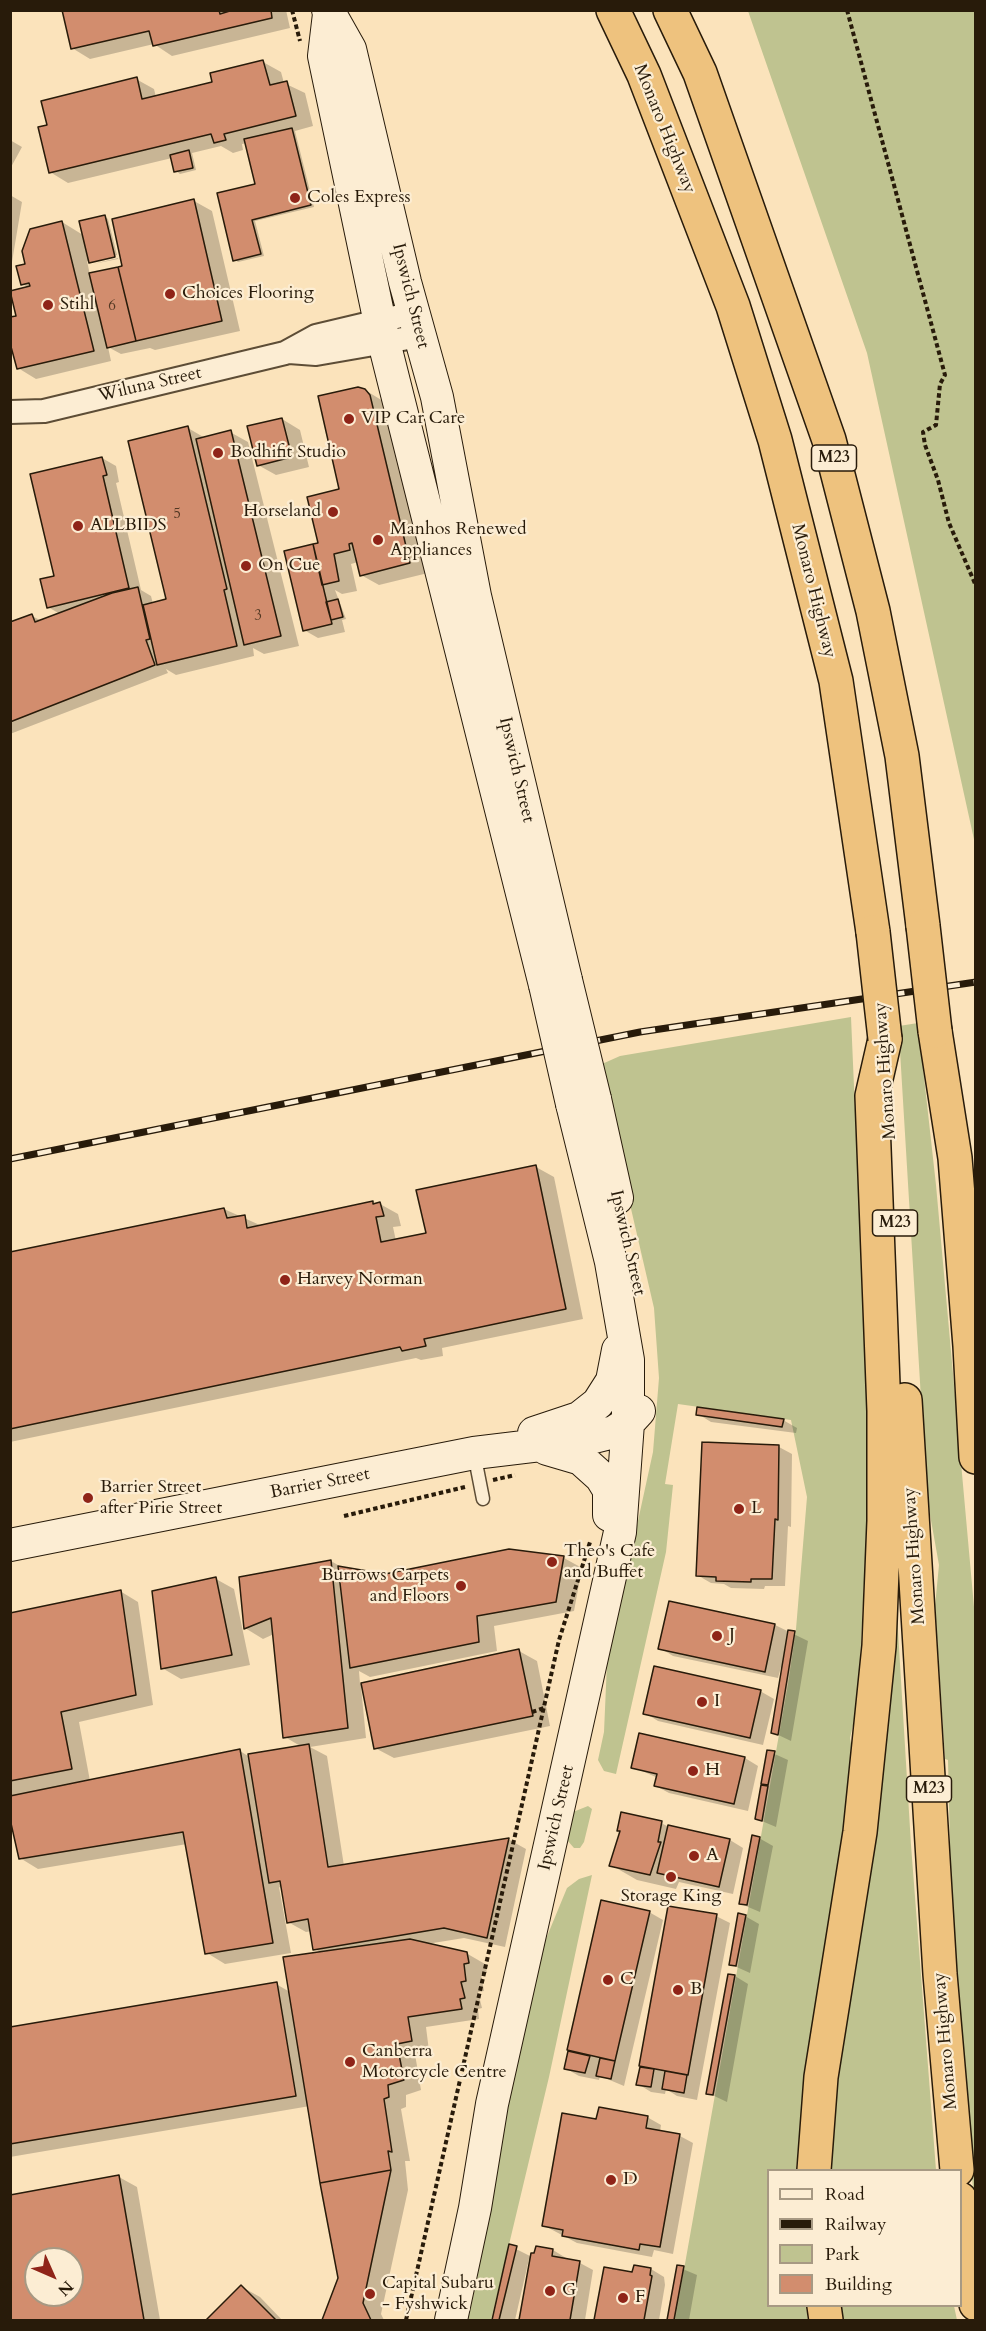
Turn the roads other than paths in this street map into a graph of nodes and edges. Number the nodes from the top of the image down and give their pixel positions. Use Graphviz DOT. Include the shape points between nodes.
graph roads {
  1 [pos="613,10"];
  2 [pos="670,10"];
  3 [pos="329,12"];
  4 [pos="416,324"];
  5 [pos="382,332"];
  6 [pos="10,412"];
  7 [pos="467,621"];
  8 [pos="885,1039"];
  9 [pos="584,1101"];
  10 [pos="617,1295"];
  11 [pos="973,1351"];
  12 [pos="648,1379"];
  13 [pos="628,1423"];
  14 [pos="474,1453"];
  15 [pos="975,1457"];
  16 [pos="531,1460"];
  17 [pos="483,1498"];
  18 [pos="620,1532"];
  19 [pos="10,1545"];
  20 [pos="612,1573"];
  21 [pos="492,2104"];
  22 [pos="814,2169"];
  23 [pos="957,2169"];
  24 [pos="962,2213"];
  25 [pos="975,2304"];
  26 [pos="430,2320"];
  27 [pos="451,2320"];
  1 -- 8 [label="highway, Monaro Highway / M23, bridge" via="644,75 721,274 775,440 836,681"];
  2 -- 11 [label="highway, M23, bridge" via="700,73 829,440 873,611 899,745 955,1158"];
  3 -- 4 [label="main road, Ipswich Street" via="350,49"];
  3 -- 5 [label="main road, Ipswich Street" via="324,56"];
  4 -- 5 [label="street, Wiluna Street"];
  4 -- 7 [label="main road, Ipswich Street" via="436,397"];
  5 -- 6 [label="street, Wiluna Street" via="316,354 289,352 44,411"];
  5 -- 7 [label="main road, Ipswich Street"];
  7 -- 9 [label="main road, Ipswich Street, bridge"];
  8 -- 22 [label="highway" via="872,1096 884,1411 880,1637 860,1832 821,2077"];
  8 -- 23 [label="highway, Monaro Highway / M23" via="940,1974"];
  9 -- 10 [label="main road, Ipswich Street"];
  9 -- 12 [label="main road, Ipswich Street" via="639,1291"];
  10 -- 13 [label="main road, Ipswich Street" via="628,1360"];
  10 -- 14 [label="main road" via="618,1357 612,1381 598,1403 579,1418"];
  11 -- 15 [label="highway, M23"];
  12 -- 13 [label="main road" via="639,1410"];
  12 -- 18 [label="main road, Ipswich Street" via="640,1459"];
  13 -- 16 [label="main road, Barrier Street"];
  13 -- 18 [label="main road, Ipswich Street"];
  14 -- 16 [label="main road, Barrier Street"];
  14 -- 17 [label="lane"];
  14 -- 19 [label="main road, Barrier Street"];
  16 -- 20 [label="main road" via="562,1451 581,1459 605,1482 610,1501 607,1524"];
  18 -- 20 [label="main road, Ipswich Street"];
  20 -- 21 [label="main road, Ipswich Street"];
  21 -- 26 [label="main road, Ipswich Street" via="455,2214"];
  21 -- 27 [label="main road, Ipswich Street"];
  24 -- 25 [label="highway"];
}
